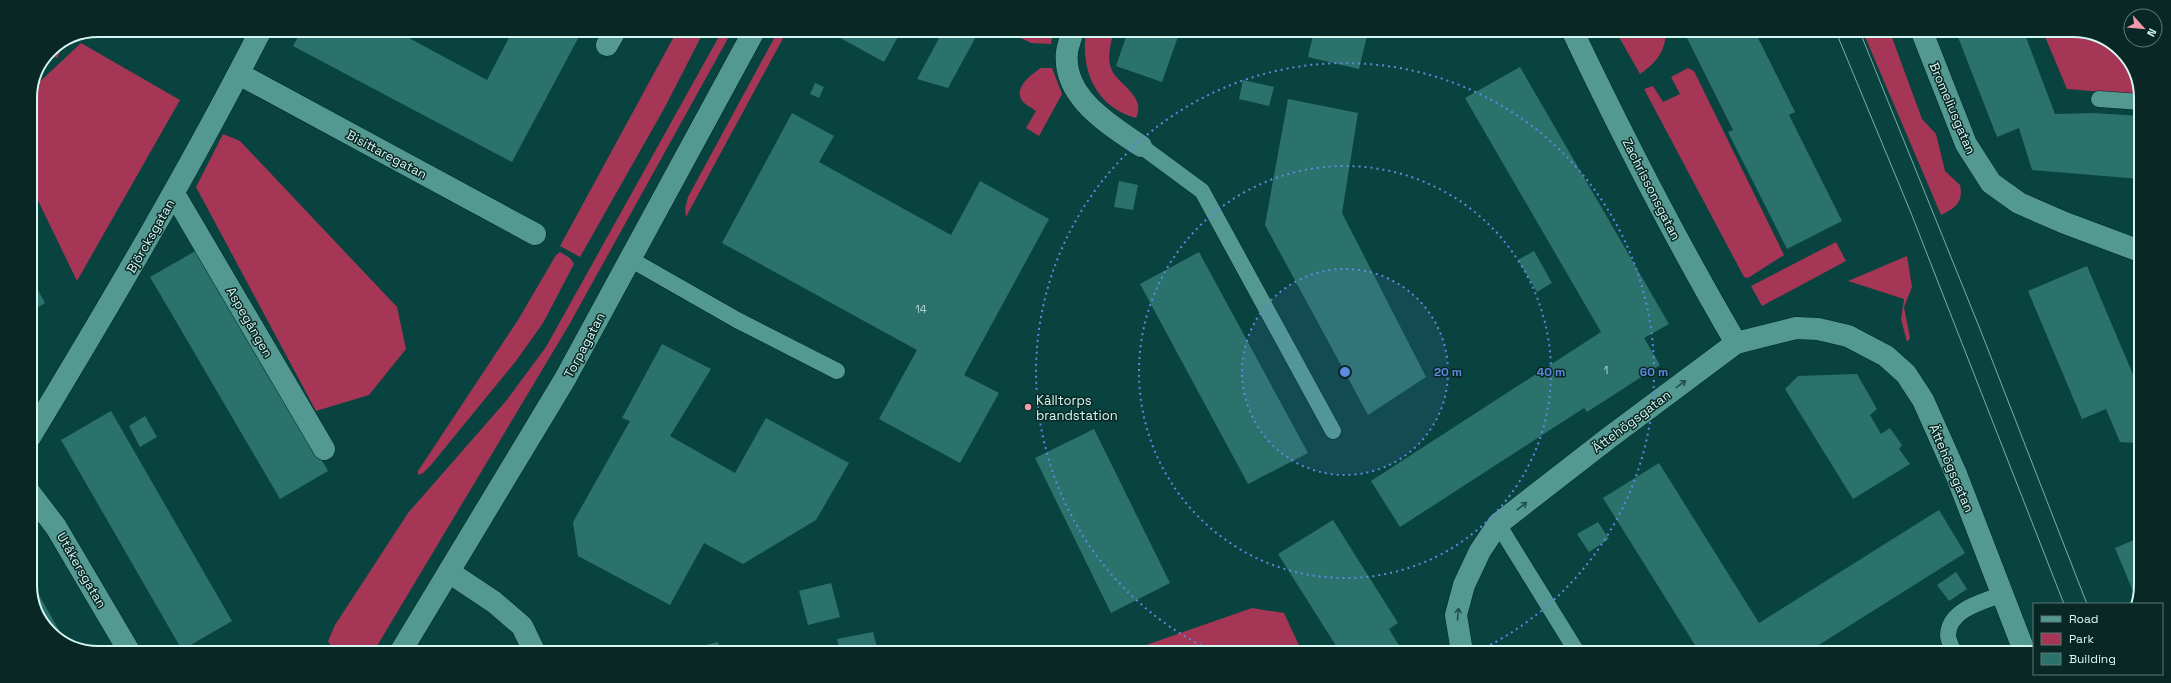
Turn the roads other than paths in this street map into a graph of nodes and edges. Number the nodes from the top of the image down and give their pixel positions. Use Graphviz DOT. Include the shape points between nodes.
graph roads {
  1 [pos="258,37"];
  2 [pos="751,37"];
  3 [pos="1071,37"];
  4 [pos="1575,37"];
  5 [pos="1924,37"];
  6 [pos="239,74"];
  7 [pos="2098,99"];
  8 [pos="2134,102"];
  9 [pos="1142,146"];
  10 [pos="174,196"];
  11 [pos="535,234"];
  12 [pos="2134,249"];
  13 [pos="630,259"];
  14 [pos="1736,343"];
  15 [pos="837,371"];
  16 [pos="37,426"];
  17 [pos="1333,431"];
  18 [pos="324,449"];
  19 [pos="37,502"];
  20 [pos="1498,524"];
  21 [pos="449,572"];
  22 [pos="2003,594"];
  23 [pos="126,646"];
  24 [pos="404,646"];
  25 [pos="532,646"];
  26 [pos="1461,646"];
  27 [pos="1574,646"];
  28 [pos="1952,646"];
  29 [pos="2022,646"];
  1 -- 6 [label="street, Björcksgatan"];
  2 -- 13 [label="street, Torpagatan"];
  3 -- 9 [label="street" via="1067,53 1070,75 1076,90 1094,113"];
  4 -- 14 [label="street, Zachrissonsgatan" via="1605,100 1698,278"];
  5 -- 12 [label="street, Bromeliusgatan" via="1966,144 1991,183 2019,202 2065,223"];
  6 -- 10 [label="street, Björcksgatan"];
  6 -- 11 [label="street, Bisittaregatan"];
  7 -- 8 [label="lane"];
  9 -- 17 [label="lane" via="1202,191"];
  10 -- 16 [label="street, Björcksgatan"];
  10 -- 18 [label="street, Aspegången"];
  13 -- 15 [label="lane" via="737,320"];
  13 -- 21 [label="street, Torpagatan" via="565,379"];
  20 -- 14 [label="street, Ättehögsgatan, one-way"];
  14 -- 22 [label="street, Ättehögsgatan" via="1796,328 1818,329 1848,336 1868,345 1886,356 1906,374 1924,400"];
  19 -- 23 [label="street, Utåkersgatan" via="56,527"];
  26 -- 20 [label="street, Ättehögsgatan, one-way" via="1456,615 1464,585 1480,551"];
  20 -- 27 [label="lane"];
  21 -- 24 [label="street, Torpagatan"];
  21 -- 25 [label="street" via="494,602 522,626"];
  22 -- 28 [label="lane" via="1961,611 1951,623 1948,636"];
  22 -- 29 [label="street, Ättehögsgatan"];
}
